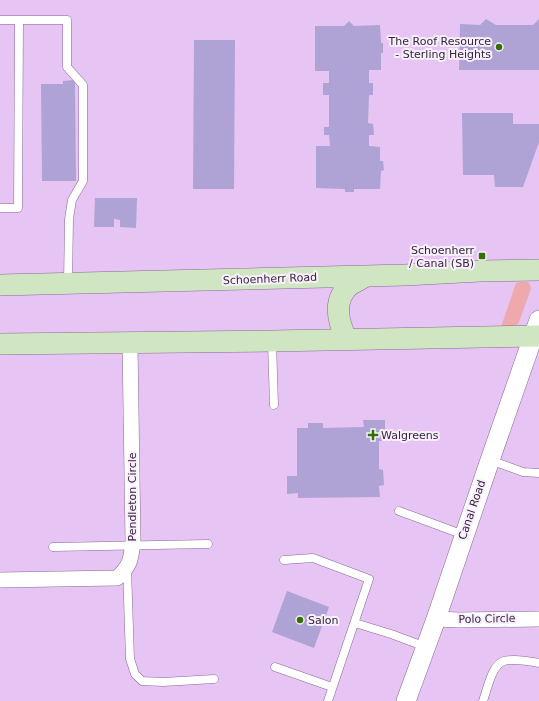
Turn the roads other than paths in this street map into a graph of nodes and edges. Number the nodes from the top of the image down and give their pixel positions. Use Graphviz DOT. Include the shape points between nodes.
graph roads {
  1 [pos="0,20"];
  2 [pos="19,20"];
  3 [pos="0,208"];
  4 [pos="539,270"];
  5 [pos="366,276"];
  6 [pos="68,283"];
  7 [pos="0,286"];
  8 [pos="537,331"];
  9 [pos="347,340"];
  10 [pos="272,341"];
  11 [pos="130,343"];
  12 [pos="0,344"];
  13 [pos="274,405"];
  14 [pos="490,460"];
  15 [pos="539,473"];
  16 [pos="399,511"];
  17 [pos="464,535"];
  18 [pos="208,544"];
  19 [pos="132,546"];
  20 [pos="52,547"];
  21 [pos="284,560"];
  22 [pos="127,566"];
  23 [pos="0,580"];
  24 [pos="436,619"];
  25 [pos="539,619"];
  26 [pos="354,623"];
  27 [pos="426,647"];
  28 [pos="539,662"];
  29 [pos="275,667"];
  30 [pos="214,679"];
  31 [pos="332,687"];
  32 [pos="328,701"];
  33 [pos="406,701"];
  34 [pos="483,701"];
  1 -- 2 [label="lane"];
  2 -- 3 [label="lane" via="18,208"];
  2 -- 6 [label="lane" via="67,20 67,67 83,85 83,181 72,200 69,219"];
  4 -- 5 [label="main road, Schoenherr Road"];
  5 -- 6 [label="main road, Schoenherr Road"];
  5 -- 9 [label="main road" via="351,284 340,299 339,321"];
  6 -- 7 [label="main road, Schoenherr Road"];
  8 -- 9 [label="main road"];
  8 -- 14 [label="street, Canal Road"];
  9 -- 10 [label="main road"];
  10 -- 11 [label="main road"];
  10 -- 13 [label="lane"];
  11 -- 12 [label="main road"];
  11 -- 19 [label="street, Pendleton Circle"];
  14 -- 15 [label="lane" via="523,472"];
  14 -- 17 [label="street, Canal Road"];
  16 -- 17 [label="lane"];
  17 -- 24 [label="street, Canal Road"];
  18 -- 19 [label="lane"];
  19 -- 20 [label="lane"];
  19 -- 22 [label="street, Pendleton Circle"];
  21 -- 26 [label="lane" via="313,558 370,579"];
  22 -- 23 [label="street" via="117,578"];
  22 -- 30 [label="lane" via="130,659 134,674 142,681"];
  24 -- 25 [label="street, Polo Circle"];
  24 -- 27 [label="street, Canal Road"];
  26 -- 27 [label="lane"];
  26 -- 31 [label="lane"];
  27 -- 33 [label="street, Canal Road"];
  28 -- 34 [label="lane" via="503,661 494,669"];
  29 -- 31 [label="lane"];
  31 -- 32 [label="lane"];
}
